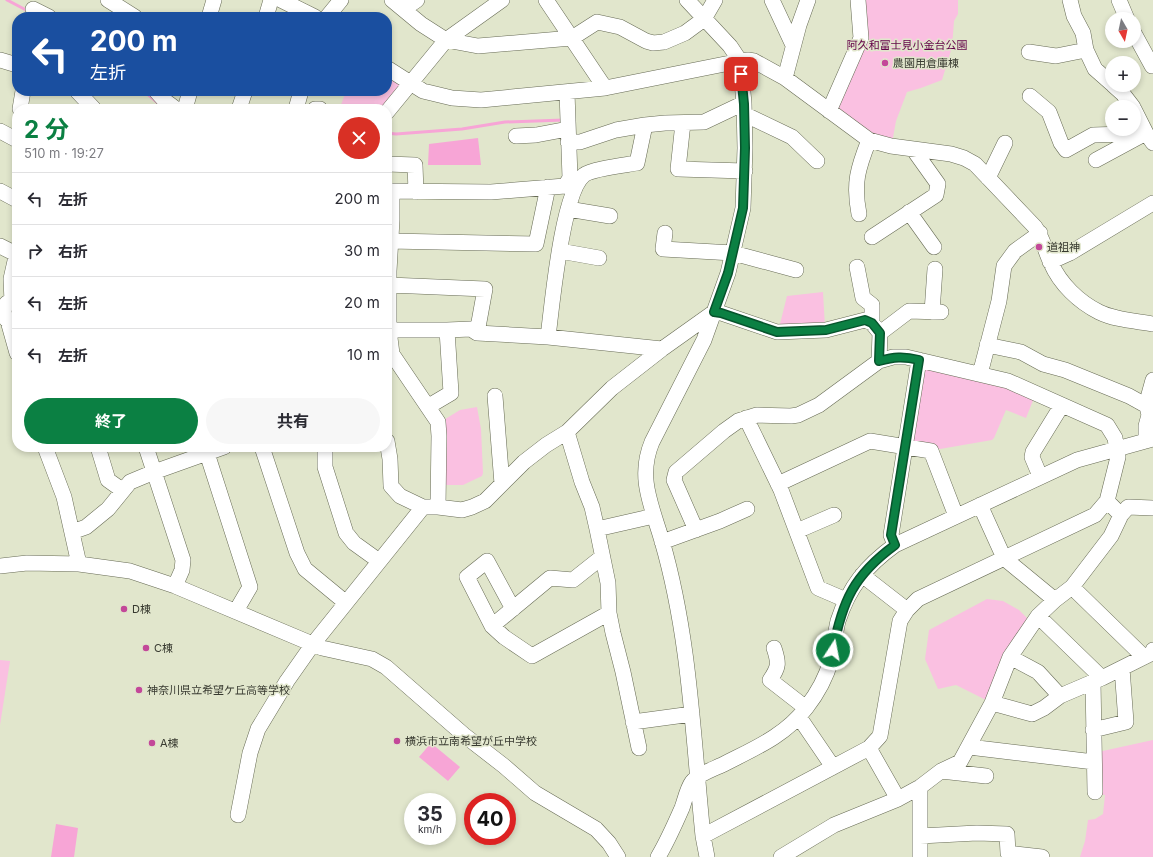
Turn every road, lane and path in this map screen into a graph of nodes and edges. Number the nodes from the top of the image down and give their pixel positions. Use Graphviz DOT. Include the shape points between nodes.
graph roads {
  1 [pos="108,0"];
  2 [pos="214,0"];
  3 [pos="271,0"];
  4 [pos="281,0"];
  5 [pos="341,0"];
  6 [pos="392,0"];
  7 [pos="417,0"];
  8 [pos="502,0"];
  9 [pos="546,0"];
  10 [pos="687,0"];
  11 [pos="714,0"];
  12 [pos="772,0"];
  13 [pos="808,0"];
  14 [pos="858,0"];
  15 [pos="1070,0"];
  16 [pos="1119,0"];
  17 [pos="404,9"];
  18 [pos="127,12"];
  19 [pos="210,12"];
  20 [pos="267,12"];
  21 [pos="305,12"];
  22 [pos="331,12"];
  23 [pos="1124,12"];
  24 [pos="704,19"];
  25 [pos="572,38"];
  26 [pos="446,40"];
  27 [pos="793,45"];
  28 [pos="1141,47"];
  29 [pos="1086,50"];
  30 [pos="1029,52"];
  31 [pos="0,60"];
  32 [pos="740,61"];
  33 [pos="12,64"];
  34 [pos="1153,66"];
  35 [pos="392,71"];
  36 [pos="784,78"];
  37 [pos="1105,78"];
  38 [pos="410,84"];
  39 [pos="605,88"];
  40 [pos="566,92"];
  41 [pos="82,96"];
  42 [pos="160,96"];
  43 [pos="1030,96"];
  44 [pos="89,104"];
  45 [pos="169,104"];
  46 [pos="392,106"];
  47 [pos="744,109"];
  48 [pos="829,111"];
  49 [pos="683,123"];
  50 [pos="645,125"];
  51 [pos="0,131"];
  52 [pos="568,135"];
  53 [pos="1105,135"];
  54 [pos="12,136"];
  55 [pos="516,136"];
  56 [pos="1124,136"];
  57 [pos="869,140"];
  58 [pos="1005,143"];
  59 [pos="914,149"];
  60 [pos="1096,160"];
  61 [pos="817,161"];
  62 [pos="392,164"];
  63 [pos="745,171"];
  64 [pos="988,178"];
  65 [pos="548,187"];
  66 [pos="0,191"];
  67 [pos="392,191"];
  68 [pos="416,192"];
  69 [pos="12,197"];
  70 [pos="1152,206"];
  71 [pos="568,209"];
  72 [pos="909,212"];
  73 [pos="859,214"];
  74 [pos="610,216"];
  75 [pos="665,233"];
  76 [pos="1040,233"];
  77 [pos="872,237"];
  78 [pos="392,241"];
  79 [pos="0,246"];
  80 [pos="934,247"];
  81 [pos="12,251"];
  82 [pos="560,251"];
  83 [pos="733,253"];
  84 [pos="599,258"];
  85 [pos="1050,262"];
  86 [pos="857,267"];
  87 [pos="935,269"];
  88 [pos="796,270"];
  89 [pos="12,274"];
  90 [pos="392,276"];
  91 [pos="9,310"];
  92 [pos="714,312"];
  93 [pos="1153,324"];
  94 [pos="12,326"];
  95 [pos="876,328"];
  96 [pos="392,330"];
  97 [pos="447,330"];
  98 [pos="476,333"];
  99 [pos="548,337"];
  100 [pos="987,345"];
  101 [pos="662,349"];
  102 [pos="392,354"];
  103 [pos="919,360"];
  104 [pos="879,361"];
  105 [pos="980,374"];
  106 [pos="1153,380"];
  107 [pos="495,396"];
  108 [pos="1062,405"];
  109 [pos="429,406"];
  110 [pos="1147,406"];
  111 [pos="746,418"];
  112 [pos="568,432"];
  113 [pos="1150,440"];
  114 [pos="905,446"];
  115 [pos="1117,448"];
  116 [pos="47,452"];
  117 [pos="100,452"];
  118 [pos="148,452"];
  119 [pos="201,452"];
  120 [pos="207,452"];
  121 [pos="264,452"];
  122 [pos="325,452"];
  123 [pos="389,452"];
  124 [pos="154,472"];
  125 [pos="1040,476"];
  126 [pos="502,484"];
  127 [pos="778,484"];
  128 [pos="122,490"];
  129 [pos="1107,501"];
  130 [pos="980,504"];
  131 [pos="423,507"];
  132 [pos="438,507"];
  133 [pos="1153,508"];
  134 [pos="747,509"];
  135 [pos="834,515"];
  136 [pos="1121,515"];
  137 [pos="654,516"];
  138 [pos="956,516"];
  139 [pos="598,529"];
  140 [pos="696,530"];
  141 [pos="797,531"];
  142 [pos="72,532"];
  143 [pos="662,542"];
  144 [pos="895,545"];
  145 [pos="602,557"];
  146 [pos="1004,558"];
  147 [pos="379,561"];
  148 [pos="79,564"];
  149 [pos="0,566"];
  150 [pos="862,575"];
  151 [pos="175,586"];
  152 [pos="1072,587"];
  153 [pos="846,600"];
  154 [pos="1055,600"];
  155 [pos="346,602"];
  156 [pos="513,609"];
  157 [pos="907,610"];
  158 [pos="236,611"];
  159 [pos="609,613"];
  160 [pos="1038,616"];
  161 [pos="492,626"];
  162 [pos="313,644"];
  163 [pos="774,648"];
  164 [pos="1151,654"];
  165 [pos="1010,657"];
  166 [pos="1122,668"];
  167 [pos="1097,680"];
  168 [pos="1060,696"];
  169 [pos="992,703"];
  170 [pos="802,712"];
  171 [pos="692,714"];
  172 [pos="633,722"];
  173 [pos="1094,730"];
  174 [pos="968,747"];
  175 [pos="639,748"];
  176 [pos="869,748"];
  177 [pos="1094,762"];
  178 [pos="833,767"];
  179 [pos="942,771"];
  180 [pos="986,776"];
  181 [pos="697,778"];
  182 [pos="920,787"];
  183 [pos="1095,792"];
  184 [pos="898,799"];
  185 [pos="238,815"];
  186 [pos="703,836"];
  187 [pos="920,836"];
  188 [pos="790,855"];
  189 [pos="618,857"];
  190 [pos="658,857"];
  191 [pos="707,857"];
  192 [pos="920,857"];
  193 [pos="1042,857"];
  1 -- 18 [label="street"];
  2 -- 19 [label="street"];
  3 -- 20 [label="street"];
  4 -- 21 [label="street"];
  5 -- 22 [label="street"];
  6 -- 17 [label="street"];
  7 -- 17 [label="street"];
  8 -- 26 [label="street"];
  9 -- 25 [label="street"];
  10 -- 24 [label="street"];
  11 -- 24 [label="street"];
  12 -- 27 [label="street"];
  13 -- 27 [label="street"];
  14 -- 48 [label="street" via="861,38"];
  15 -- 29 [label="street" via="1074,16 1083,33"];
  16 -- 23 [label="street"];
  17 -- 26 [label="street"];
  24 -- 25 [label="street" via="664,42 646,41 620,27 597,22"];
  24 -- 32 [label="street" via="730,46"];
  25 -- 26 [label="street" via="478,46"];
  25 -- 39 [label="street"];
  26 -- 38 [label="street"];
  27 -- 36 [label="street"];
  28 -- 34 [label="street"];
  29 -- 30 [label="street" via="1056,56"];
  29 -- 37 [label="street" via="1095,69"];
  31 -- 33 [label="street"];
  32 -- 36 [label="street" via="754,61"];
  32 -- 39 [label="street"];
  32 -- 47 [label="street"];
  35 -- 38 [label="street"];
  36 -- 48 [label="street"];
  38 -- 40 [label="street" via="423,92 481,100"];
  38 -- 46 [label="street"];
  39 -- 40 [label="street"];
  40 -- 52 [label="street"];
  41 -- 44 [label="street"];
  42 -- 45 [label="street"];
  43 -- 53 [label="street" via="1049,112 1066,150 1093,135"];
  47 -- 49 [label="street" via="704,122"];
  47 -- 61 [label="street" via="792,137"];
  47 -- 63 [label="street"];
  48 -- 57 [label="street"];
  49 -- 50 [label="street"];
  49 -- 63 [label="street" via="678,169"];
  50 -- 52 [label="street" via="616,130 580,142"];
  50 -- 71 [label="street" via="637,163 585,174 578,180"];
  51 -- 54 [label="street"];
  52 -- 55 [label="street"];
  52 -- 65 [label="street" via="570,178 565,186"];
  56 -- 60 [label="street"];
  57 -- 59 [label="street"];
  57 -- 73 [label="street" via="856,178"];
  58 -- 64 [label="street"];
  59 -- 64 [label="street" via="949,153 964,158 975,164"];
  59 -- 72 [label="street" via="938,184 936,195"];
  62 -- 68 [label="street" via="415,165"];
  63 -- 83 [label="street" via="743,208"];
  64 -- 76 [label="street"];
  65 -- 68 [label="street" via="491,192"];
  65 -- 78 [label="street" via="536,244"];
  66 -- 69 [label="street"];
  67 -- 68 [label="street"];
  70 -- 85 [label="street"];
  71 -- 74 [label="street"];
  71 -- 82 [label="street"];
  72 -- 77 [label="street"];
  72 -- 80 [label="street"];
  75 -- 83 [label="street" via="662,249"];
  76 -- 85 [label="street"];
  76 -- 100 [label="street" via="1015,251 1004,266 999,301"];
  79 -- 81 [label="street"];
  82 -- 84 [label="street"];
  82 -- 99 [label="street"];
  83 -- 88 [label="street"];
  83 -- 92 [label="street"];
  85 -- 93 [label="street" via="1058,278 1085,303 1115,317"];
  86 -- 95 [label="street" via="863,298 872,306"];
  87 -- 95 [label="street" via="936,312 909,311"];
  89 -- 91 [label="street"];
  90 -- 98 [label="street" via="486,289"];
  91 -- 94 [label="street"];
  92 -- 95 [label="street" via="777,332 826,330 865,320"];
  92 -- 101 [label="street"];
  92 -- 137 [label="street" via="704,340 648,452 645,466 646,482"];
  95 -- 104 [label="street"];
  96 -- 97 [label="street"];
  97 -- 98 [label="street" via="471,329"];
  97 -- 109 [label="street" via="451,393"];
  98 -- 99 [label="street"];
  99 -- 101 [label="street"];
  100 -- 105 [label="street"];
  100 -- 110 [label="street" via="1021,352 1043,364 1065,370"];
  101 -- 112 [label="street" via="612,388"];
  102 -- 109 [label="street"];
  103 -- 104 [label="street" via="906,357"];
  103 -- 105 [label="street"];
  103 -- 114 [label="street"];
  104 -- 111 [label="street" via="819,405 798,415 757,415"];
  105 -- 108 [label="street" via="1008,381"];
  106 -- 110 [label="street"];
  107 -- 126 [label="street"];
  108 -- 115 [label="street" via="1107,425 1115,438"];
  108 -- 125 [label="street" via="1033,452 1032,457"];
  109 -- 132 [label="street" via="438,422 440,436"];
  110 -- 113 [label="street" via="1149,415 1146,426"];
  111 -- 127 [label="street"];
  111 -- 140 [label="street" via="727,428 676,472 674,480"];
  112 -- 126 [label="street" via="524,462"];
  112 -- 139 [label="street"];
  113 -- 115 [label="street"];
  114 -- 127 [label="street" via="870,441"];
  114 -- 138 [label="street" via="931,451"];
  114 -- 144 [label="street" via="891,535"];
  115 -- 125 [label="street" via="1077,460"];
  115 -- 129 [label="street" via="1118,457"];
  116 -- 142 [label="street" via="64,497"];
  117 -- 128 [label="street" via="108,480"];
  118 -- 124 [label="street"];
  119 -- 124 [label="street"];
  120 -- 158 [label="street" via="250,587"];
  121 -- 155 [label="street" via="297,554 305,569"];
  122 -- 147 [label="street" via="325,467 346,533 354,543"];
  123 -- 131 [label="street" via="391,486 400,496"];
  124 -- 128 [label="street" via="130,482"];
  124 -- 151 [label="street" via="183,560"];
  125 -- 130 [label="street"];
  126 -- 132 [label="street" via="485,500 472,507 462,510"];
  127 -- 141 [label="street"];
  128 -- 142 [label="street" via="108,510 86,527"];
  129 -- 136 [label="street"];
  129 -- 146 [label="street" via="1095,515"];
  130 -- 138 [label="street"];
  130 -- 146 [label="street"];
  131 -- 132 [label="street"];
  131 -- 147 [label="street"];
  133 -- 136 [label="street" via="1128,507"];
  134 -- 140 [label="street"];
  135 -- 141 [label="street"];
  136 -- 152 [label="street" via="1111,536"];
  137 -- 139 [label="street"];
  137 -- 143 [label="street"];
  138 -- 144 [label="street"];
  139 -- 145 [label="street"];
  140 -- 143 [label="street"];
  141 -- 153 [label="street" via="818,588"];
  142 -- 148 [label="street"];
  143 -- 171 [label="street" via="677,602"];
  144 -- 150 [label="street" via="879,556"];
  145 -- 156 [label="street" via="573,580 550,578"];
  145 -- 159 [label="street" via="608,583"];
  146 -- 154 [label="street"];
  146 -- 157 [label="street" via="918,599"];
  147 -- 155 [label="street"];
  148 -- 149 [label="street" via="27,563"];
  148 -- 151 [label="street" via="130,571"];
  150 -- 153 [label="street"];
  150 -- 157 [label="street"];
  151 -- 158 [label="street"];
  152 -- 154 [label="street"];
  152 -- 164 [label="street"];
  153 -- 170 [label="street" via="838,622 826,676"];
  154 -- 160 [label="street"];
  155 -- 162 [label="street"];
  156 -- 161 [label="street"];
  156 -- 161 [label="street" via="487,561 467,577"];
  157 -- 176 [label="street" via="900,621 880,736"];
  158 -- 162 [label="street"];
  159 -- 161 [label="street" via="532,656"];
  159 -- 172 [label="street"];
  160 -- 165 [label="street"];
  160 -- 167 [label="street"];
  162 -- 185 [label="street" via="258,729 250,753"];
  162 -- 189 [label="street" via="372,659 386,667 535,793 596,830 610,843"];
  163 -- 170 [label="street" via="778,670 770,680"];
  164 -- 166 [label="street"];
  165 -- 168 [label="street" via="1038,672"];
  165 -- 169 [label="street"];
  166 -- 167 [label="street"];
  166 -- 173 [label="street" via="1126,722"];
  167 -- 168 [label="street"];
  167 -- 173 [label="street"];
  168 -- 169 [label="street" via="1032,714"];
  169 -- 174 [label="street"];
  170 -- 178 [label="street"];
  170 -- 181 [label="street" via="770,741"];
  171 -- 172 [label="street"];
  171 -- 181 [label="street"];
  172 -- 175 [label="street"];
  173 -- 177 [label="street"];
  174 -- 177 [label="street"];
  174 -- 179 [label="street" via="960,762"];
  176 -- 178 [label="street"];
  176 -- 184 [label="street"];
  177 -- 183 [label="street"];
  178 -- 186 [label="street"];
  179 -- 180 [label="street"];
  179 -- 182 [label="street"];
  181 -- 186 [label="street"];
  181 -- 190 [label="street" via="692,782"];
  182 -- 184 [label="street"];
  182 -- 187 [label="street"];
  184 -- 188 [label="street" via="834,825"];
  186 -- 191 [label="street"];
  187 -- 192 [label="street"];
  187 -- 193 [label="street" via="1007,834 1008,853"];
}
